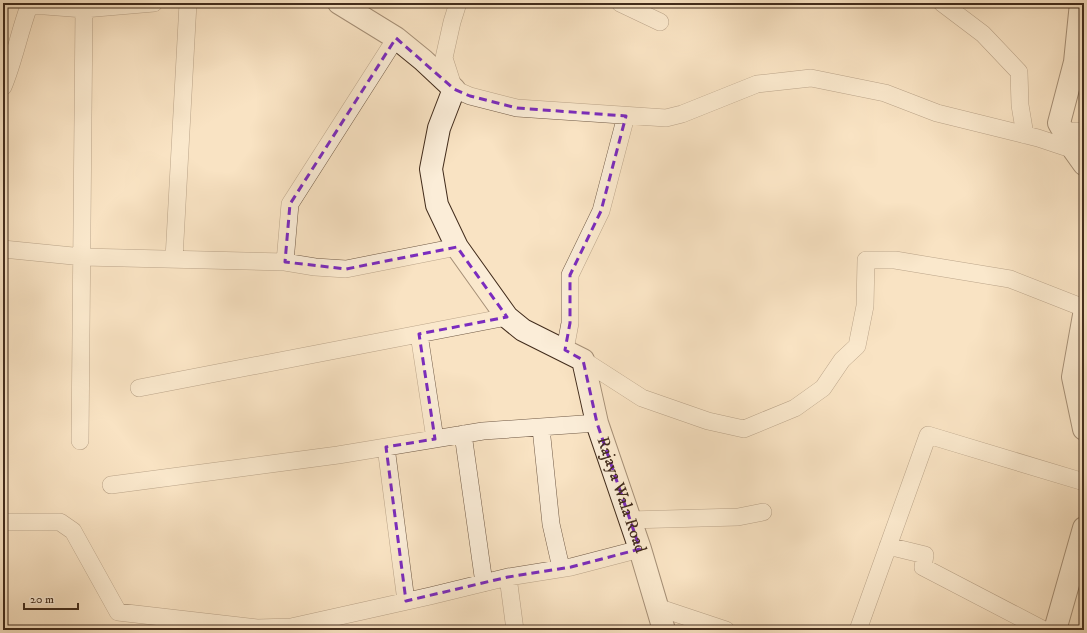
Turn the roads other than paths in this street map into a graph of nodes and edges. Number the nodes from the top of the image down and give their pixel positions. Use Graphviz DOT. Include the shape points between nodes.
graph roads {
  1 [pos="154,3"];
  2 [pos="188,3"];
  3 [pos="339,3"];
  4 [pos="458,3"];
  5 [pos="620,3"];
  6 [pos="1080,3"];
  7 [pos="944,4"];
  8 [pos="84,8"];
  9 [pos="660,22"];
  10 [pos="396,38"];
  11 [pos="9,51"];
  12 [pos="3,87"];
  13 [pos="454,89"];
  14 [pos="626,116"];
  15 [pos="1026,135"];
  16 [pos="1076,144"];
  17 [pos="457,247"];
  18 [pos="3,249"];
  19 [pos="83,257"];
  20 [pos="174,259"];
  21 [pos="285,262"];
  22 [pos="1084,308"];
  23 [pos="1084,315"];
  24 [pos="507,317"];
  25 [pos="419,334"];
  26 [pos="574,355"];
  27 [pos="139,388"];
  28 [pos="597,423"];
  29 [pos="541,428"];
  30 [pos="1084,429"];
  31 [pos="463,434"];
  32 [pos="434,439"];
  33 [pos="80,441"];
  34 [pos="386,447"];
  35 [pos="1084,482"];
  36 [pos="111,485"];
  37 [pos="762,512"];
  38 [pos="629,520"];
  39 [pos="3,522"];
  40 [pos="1084,528"];
  41 [pos="888,546"];
  42 [pos="640,549"];
  43 [pos="561,568"];
  44 [pos="508,577"];
  45 [pos="484,583"];
  46 [pos="406,601"];
  47 [pos="657,607"];
  48 [pos="514,630"];
  49 [pos="664,630"];
  50 [pos="726,630"];
  51 [pos="858,630"];
  52 [pos="1044,630"];
  53 [pos="1055,630"];
  1 -- 8 [label="street"];
  2 -- 20 [label="street"];
  3 -- 10 [label="street"];
  4 -- 13 [label="street" via="444,58"];
  5 -- 9 [label="street"];
  6 -- 16 [label="street" via="1074,62 1059,123"];
  7 -- 15 [label="street" via="983,34 1020,72 1020,105"];
  8 -- 11 [label="street" via="29,6"];
  8 -- 19 [label="street"];
  10 -- 13 [label="street"];
  10 -- 21 [label="street" via="290,204"];
  11 -- 12 [label="street" via="9,74"];
  13 -- 14 [label="street" via="470,96 517,108"];
  13 -- 17 [label="street" via="439,128 431,168 437,205"];
  14 -- 15 [label="street" via="666,118 757,84 811,78 885,93 937,113"];
  14 -- 26 [label="street" via="601,211 570,275 570,323"];
  15 -- 16 [label="street"];
  17 -- 21 [label="street" via="346,268 315,267"];
  17 -- 24 [label="street"];
  18 -- 19 [label="street"];
  19 -- 20 [label="street"];
  19 -- 33 [label="street"];
  20 -- 21 [label="street"];
  22 -- 26 [label="street" via="1010,278 895,260 866,260 865,306 857,346 842,360 823,388 795,408 744,429 708,421 642,398"];
  23 -- 30 [label="street" via="1073,377"];
  24 -- 25 [label="street"];
  24 -- 26 [label="street" via="523,330"];
  25 -- 27 [label="street"];
  25 -- 32 [label="street"];
  26 -- 28 [label="street, Rajaya Wala Road"];
  28 -- 29 [label="street"];
  28 -- 38 [label="street, Rajaya Wala Road"];
  29 -- 31 [label="street"];
  29 -- 43 [label="street" via="551,524"];
  31 -- 32 [label="street"];
  31 -- 45 [label="street"];
  32 -- 34 [label="street"];
  34 -- 36 [label="street"];
  34 -- 46 [label="street"];
  35 -- 41 [label="street" via="928,436"];
  37 -- 38 [label="street" via="738,517"];
  38 -- 42 [label="street, Rajaya Wala Road"];
  39 -- 46 [label="street" via="60,522 73,532 118,612 257,628 291,627"];
  40 -- 53 [label="street"];
  41 -- 51 [label="street"];
  41 -- 52 [label="street" via="925,555 923,567"];
  42 -- 43 [label="street"];
  42 -- 47 [label="street, Rajaya Wala Road"];
  43 -- 44 [label="street"];
  44 -- 45 [label="street"];
  44 -- 48 [label="street"];
  45 -- 46 [label="street"];
  47 -- 49 [label="street, Rajaya Wala Road"];
  47 -- 50 [label="street"];
}
